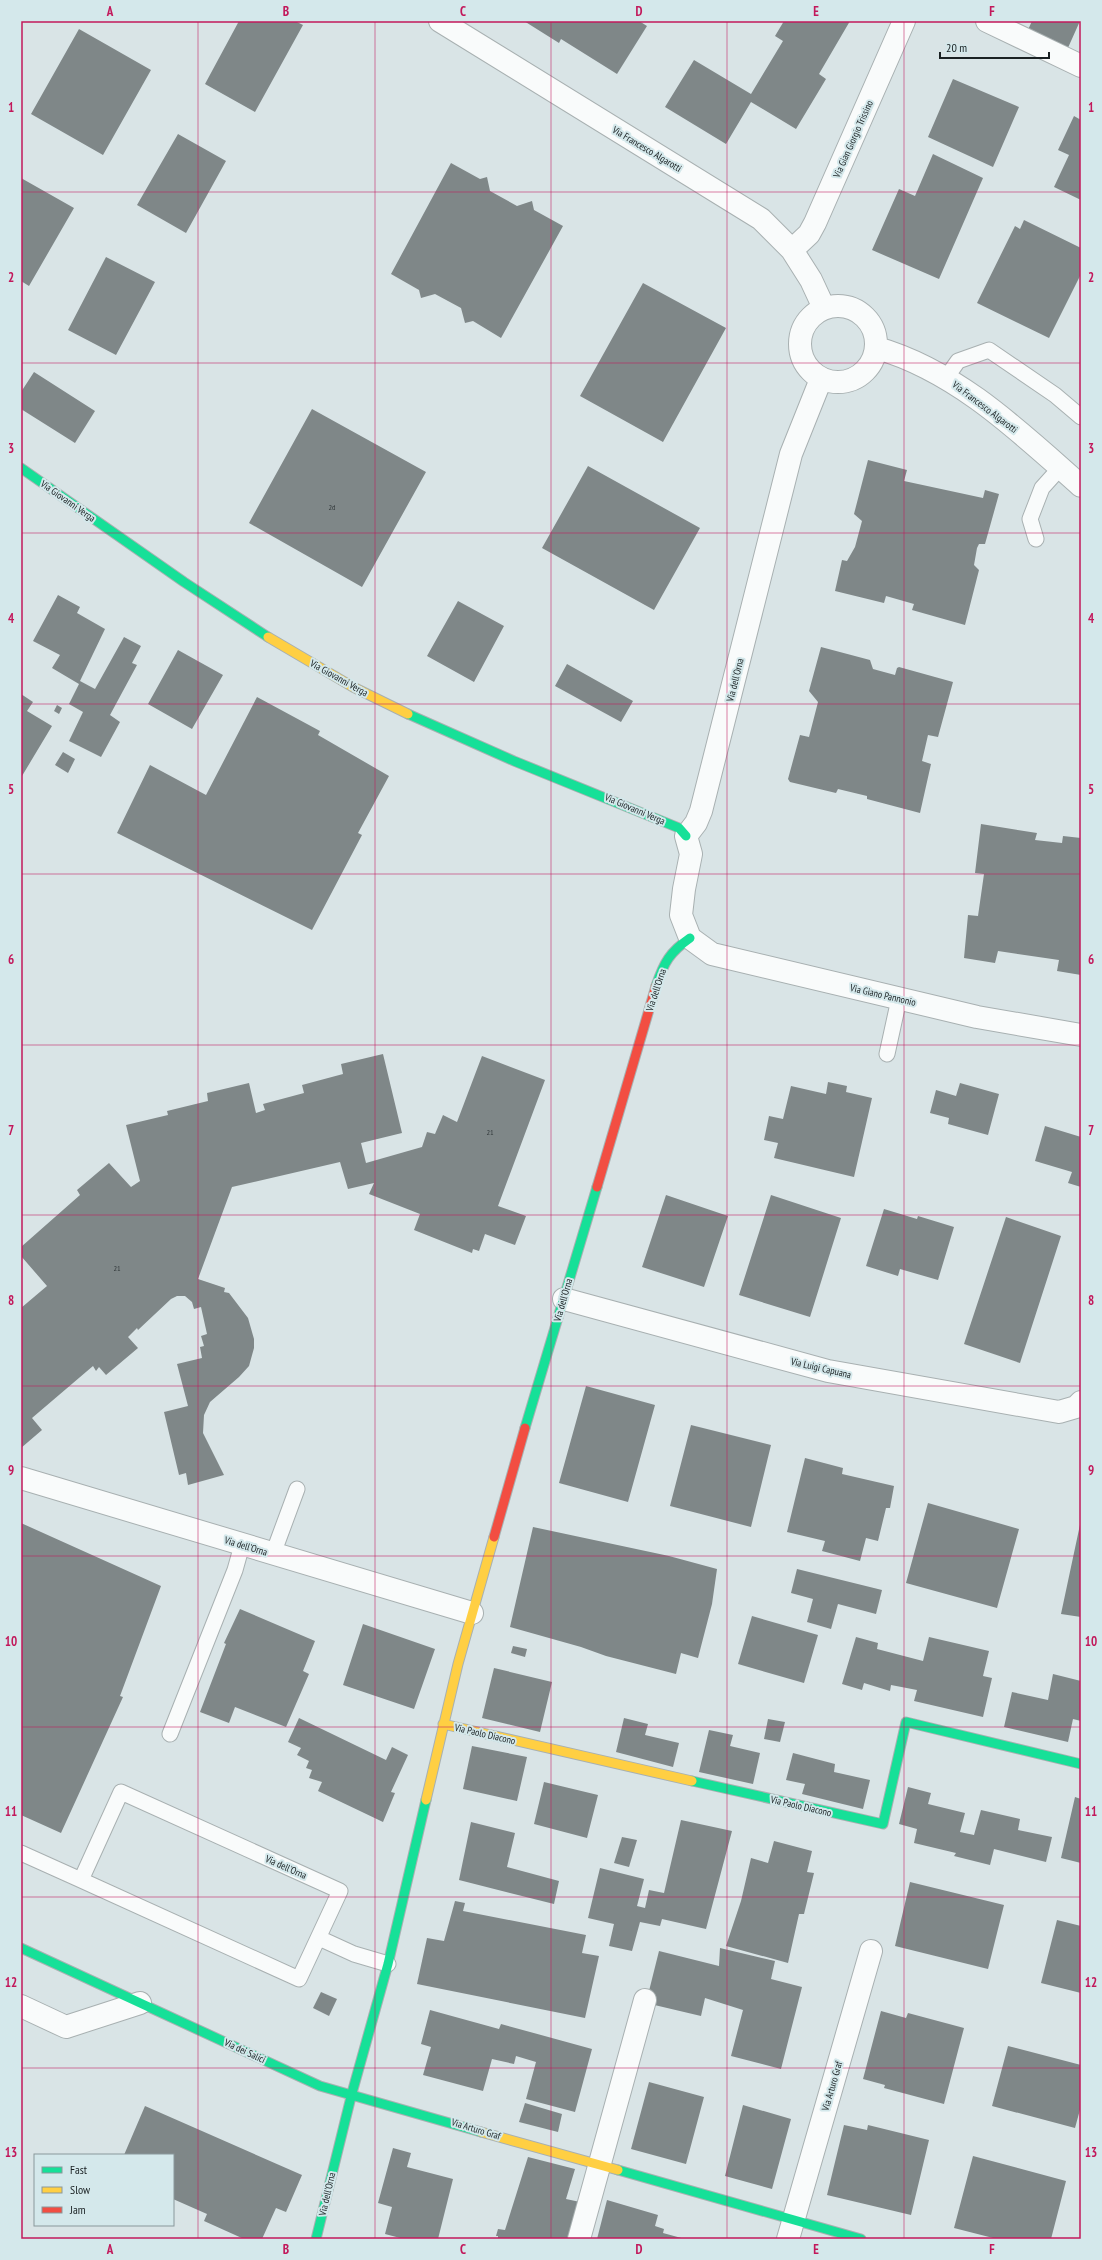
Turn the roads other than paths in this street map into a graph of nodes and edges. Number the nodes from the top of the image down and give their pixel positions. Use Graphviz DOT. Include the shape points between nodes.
graph roads {
  1 [pos="440,21"];
  2 [pos="904,21"];
  3 [pos="986,21"];
  4 [pos="1081,66"];
  5 [pos="792,250"];
  6 [pos="824,308"];
  7 [pos="876,348"];
  8 [pos="946,378"];
  9 [pos="821,379"];
  10 [pos="1081,417"];
  11 [pos="21,468"];
  12 [pos="1060,468"];
  13 [pos="1081,486"];
  14 [pos="1036,539"];
  15 [pos="686,836"];
  16 [pos="690,938"];
  17 [pos="899,999"];
  18 [pos="1081,1035"];
  19 [pos="887,1054"];
  20 [pos="564,1299"];
  21 [pos="1081,1402"];
  22 [pos="21,1478"];
  23 [pos="297,1489"];
  24 [pos="242,1545"];
  25 [pos="273,1554"];
  26 [pos="472,1612"];
  27 [pos="443,1724"];
  28 [pos="170,1734"];
  29 [pos="1081,1764"];
  30 [pos="21,1854"];
  31 [pos="76,1878"];
  32 [pos="319,1938"];
  33 [pos="21,1948"];
  34 [pos="870,1951"];
  35 [pos="388,1964"];
  36 [pos="645,2000"];
  37 [pos="140,2003"];
  38 [pos="21,2006"];
  39 [pos="352,2093"];
  40 [pos="600,2166"];
  41 [pos="791,2230"];
  42 [pos="316,2239"];
  43 [pos="579,2239"];
  44 [pos="861,2239"];
  1 -- 5 [label="street, Via Francesco Algarotti" via="761,219"];
  2 -- 5 [label="street, Via Gian Giorgio Trissino" via="815,223 809,234"];
  3 -- 4 [label="street"];
  5 -- 6 [label="street, Via Francesco Algarotti" via="811,280"];
  6 -- 7 [label="street" via="839,305 855,309 867,318 875,332"];
  6 -- 9 [label="street" via="811,316 802,328 799,342 801,357 809,370"];
  7 -- 8 [label="street, Via Francesco Algarotti" via="900,355"];
  7 -- 9 [label="street" via="872,362 863,374 850,381 835,382"];
  8 -- 10 [label="lane" via="958,361 989,350 1055,395"];
  8 -- 12 [label="street, Via Francesco Algarotti" via="990,409"];
  9 -- 15 [label="street, Via dell'Orna" via="791,454 701,811"];
  11 -- 15 [label="street, Via Giovanni Verga" via="252,628 353,687 463,739 679,828"];
  12 -- 13 [label="street, Via Francesco Algarotti"];
  12 -- 14 [label="lane" via="1042,488 1030,519"];
  15 -- 16 [label="street" via="691,854 681,915"];
  16 -- 17 [label="street, Via Giano Pannonio" via="712,954"];
  16 -- 20 [label="street, Via dell'Orna" via="673,950 662,967"];
  17 -- 18 [label="street, Via Giano Pannonio" via="977,1017"];
  17 -- 19 [label="lane"];
  20 -- 21 [label="street, Via Luigi Capuana" via="828,1371 1059,1412 1076,1407"];
  20 -- 26 [label="street, Via dell'Orna"];
  22 -- 24 [label="street, Via dell'Orna"];
  23 -- 25 [label="lane"];
  24 -- 25 [label="street, Via dell'Orna"];
  24 -- 28 [label="lane" via="235,1570"];
  25 -- 26 [label="street, Via dell'Orna"];
  26 -- 27 [label="street, Via dell'Orna"];
  27 -- 29 [label="street, Via Paolo Diacono" via="883,1824 906,1722"];
  27 -- 35 [label="street, Via dell'Orna"];
  30 -- 31 [label="lane, Via dell'Orna"];
  31 -- 32 [label="lane, Via dell'Orna" via="299,1979"];
  31 -- 32 [label="lane, Via dell'Orna" via="121,1792 340,1891"];
  32 -- 35 [label="lane" via="354,1954"];
  33 -- 37 [label="street, Via dei Salici"];
  34 -- 41 [label="street, Via Arturo Graf"];
  35 -- 39 [label="street, Via dell'Orna"];
  36 -- 40 [label="street"];
  37 -- 38 [label="street" via="66,2027"];
  37 -- 39 [label="street, Via dei Salici" via="315,2084"];
  39 -- 40 [label="street, Via Arturo Graf"];
  39 -- 42 [label="street, Via dell'Orna"];
  40 -- 41 [label="street, Via Arturo Graf"];
  40 -- 43 [label="street"];
  41 -- 44 [label="street, Via Arturo Graf"];
}
